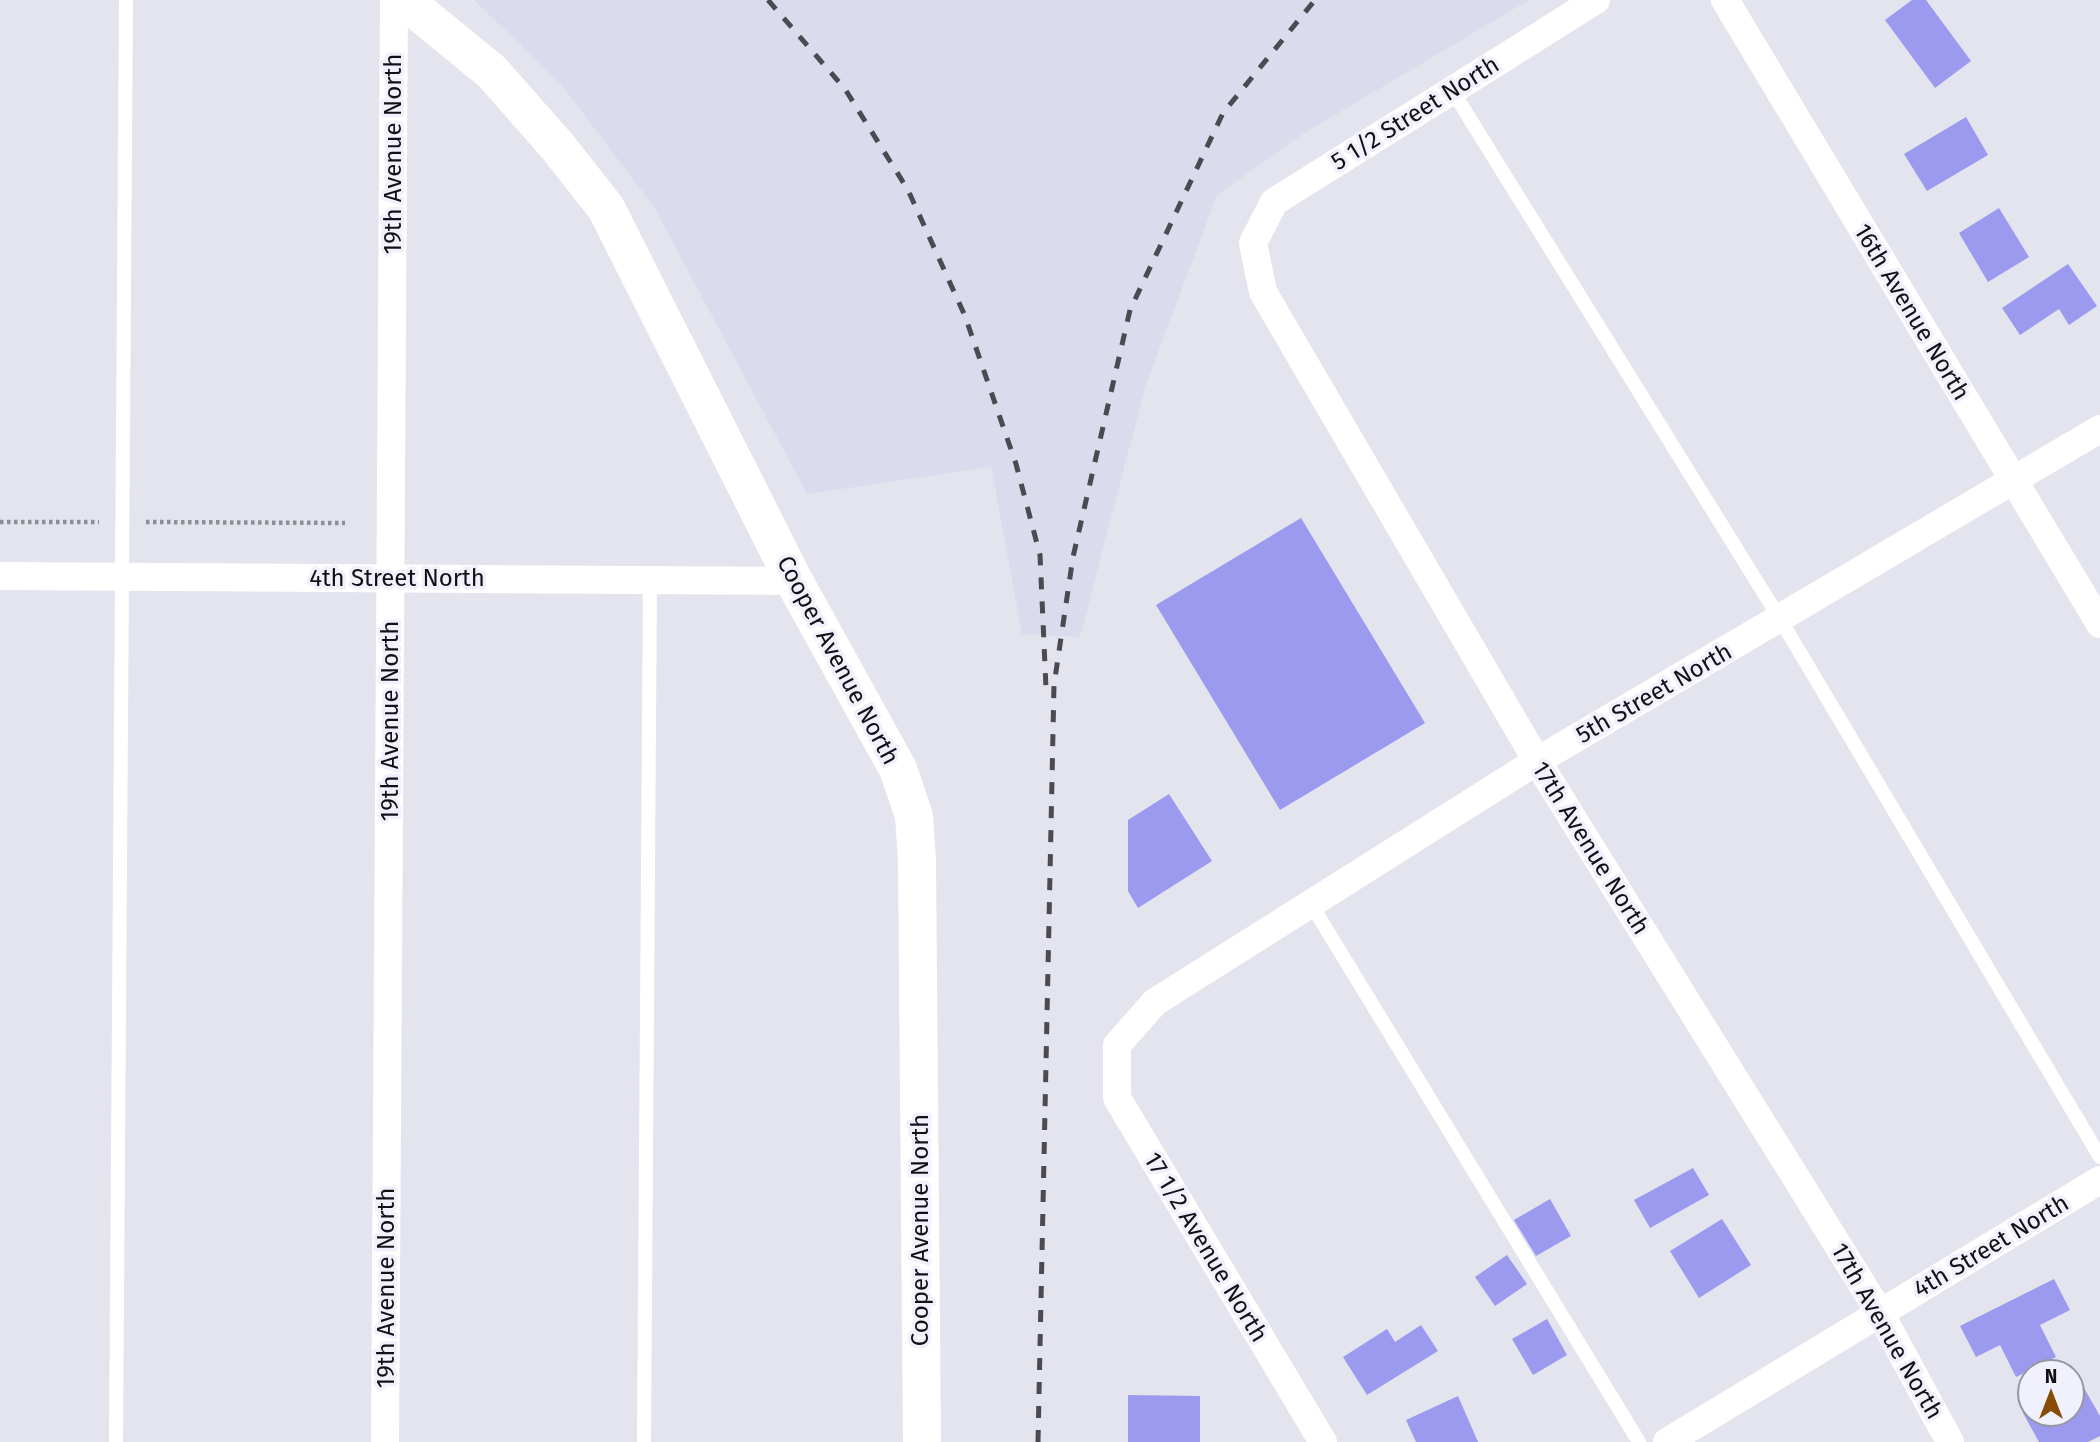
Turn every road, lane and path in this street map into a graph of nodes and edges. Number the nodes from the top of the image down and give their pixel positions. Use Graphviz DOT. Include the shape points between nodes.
graph roads {
  1 [pos="125,0"];
  2 [pos="394,0"];
  3 [pos="404,0"];
  4 [pos="1596,0"];
  5 [pos="1725,0"];
  6 [pos="1452,90"];
  7 [pos="1253,243"];
  8 [pos="2100,429"];
  9 [pos="2013,482"];
  10 [pos="0,522"];
  11 [pos="122,522"];
  12 [pos="345,523"];
  13 [pos="0,576"];
  14 [pos="122,577"];
  15 [pos="390,578"];
  16 [pos="650,580"];
  17 [pos="794,581"];
  18 [pos="1780,619"];
  19 [pos="2100,624"];
  20 [pos="1537,761"];
  21 [pos="1311,904"];
  22 [pos="1117,1045"];
  23 [pos="2100,1157"];
  24 [pos="2100,1180"];
  25 [pos="1880,1313"];
  26 [pos="116,1442"];
  27 [pos="385,1442"];
  28 [pos="644,1442"];
  29 [pos="922,1442"];
  30 [pos="1323,1442"];
  31 [pos="1639,1442"];
  32 [pos="1667,1442"];
  33 [pos="1950,1442"];
  1 -- 11 [label="lane"];
  2 -- 15 [label="street, 19th Avenue North"];
  3 -- 17 [label="street, Cooper Avenue North" via="492,72 606,208"];
  4 -- 6 [label="street, 5 1/2 Street North"];
  5 -- 9 [label="street, 16th Avenue North"];
  6 -- 7 [label="street, 5 1/2 Street North" via="1274,202"];
  6 -- 18 [label="lane"];
  7 -- 20 [label="street, 17th Avenue North" via="1263,292"];
  8 -- 9 [label="street, 5th Street North"];
  9 -- 18 [label="street, 5th Street North"];
  9 -- 19 [label="street, 16th Avenue North"];
  10 -- 11 [label="path"];
  11 -- 12 [label="path"];
  11 -- 14 [label="lane"];
  13 -- 14 [label="street, 4th Street North"];
  14 -- 15 [label="street, 4th Street North"];
  14 -- 26 [label="lane"];
  15 -- 16 [label="street, 4th Street North"];
  15 -- 27 [label="street, 19th Avenue North"];
  16 -- 17 [label="street, 4th Street North"];
  16 -- 28 [label="lane"];
  17 -- 29 [label="street, Cooper Avenue North" via="898,769 914,816"];
  18 -- 20 [label="street, 5th Street North"];
  18 -- 23 [label="lane"];
  20 -- 21 [label="street, 5th Street North"];
  20 -- 25 [label="street, 17th Avenue North"];
  21 -- 22 [label="street, 5th Street North" via="1155,1002"];
  21 -- 31 [label="lane"];
  22 -- 30 [label="street, 17 1/2 Avenue North" via="1117,1098"];
  24 -- 25 [label="street, 4th Street North"];
  25 -- 32 [label="street, 4th Street North"];
  25 -- 33 [label="street, 17th Avenue North"];
}
